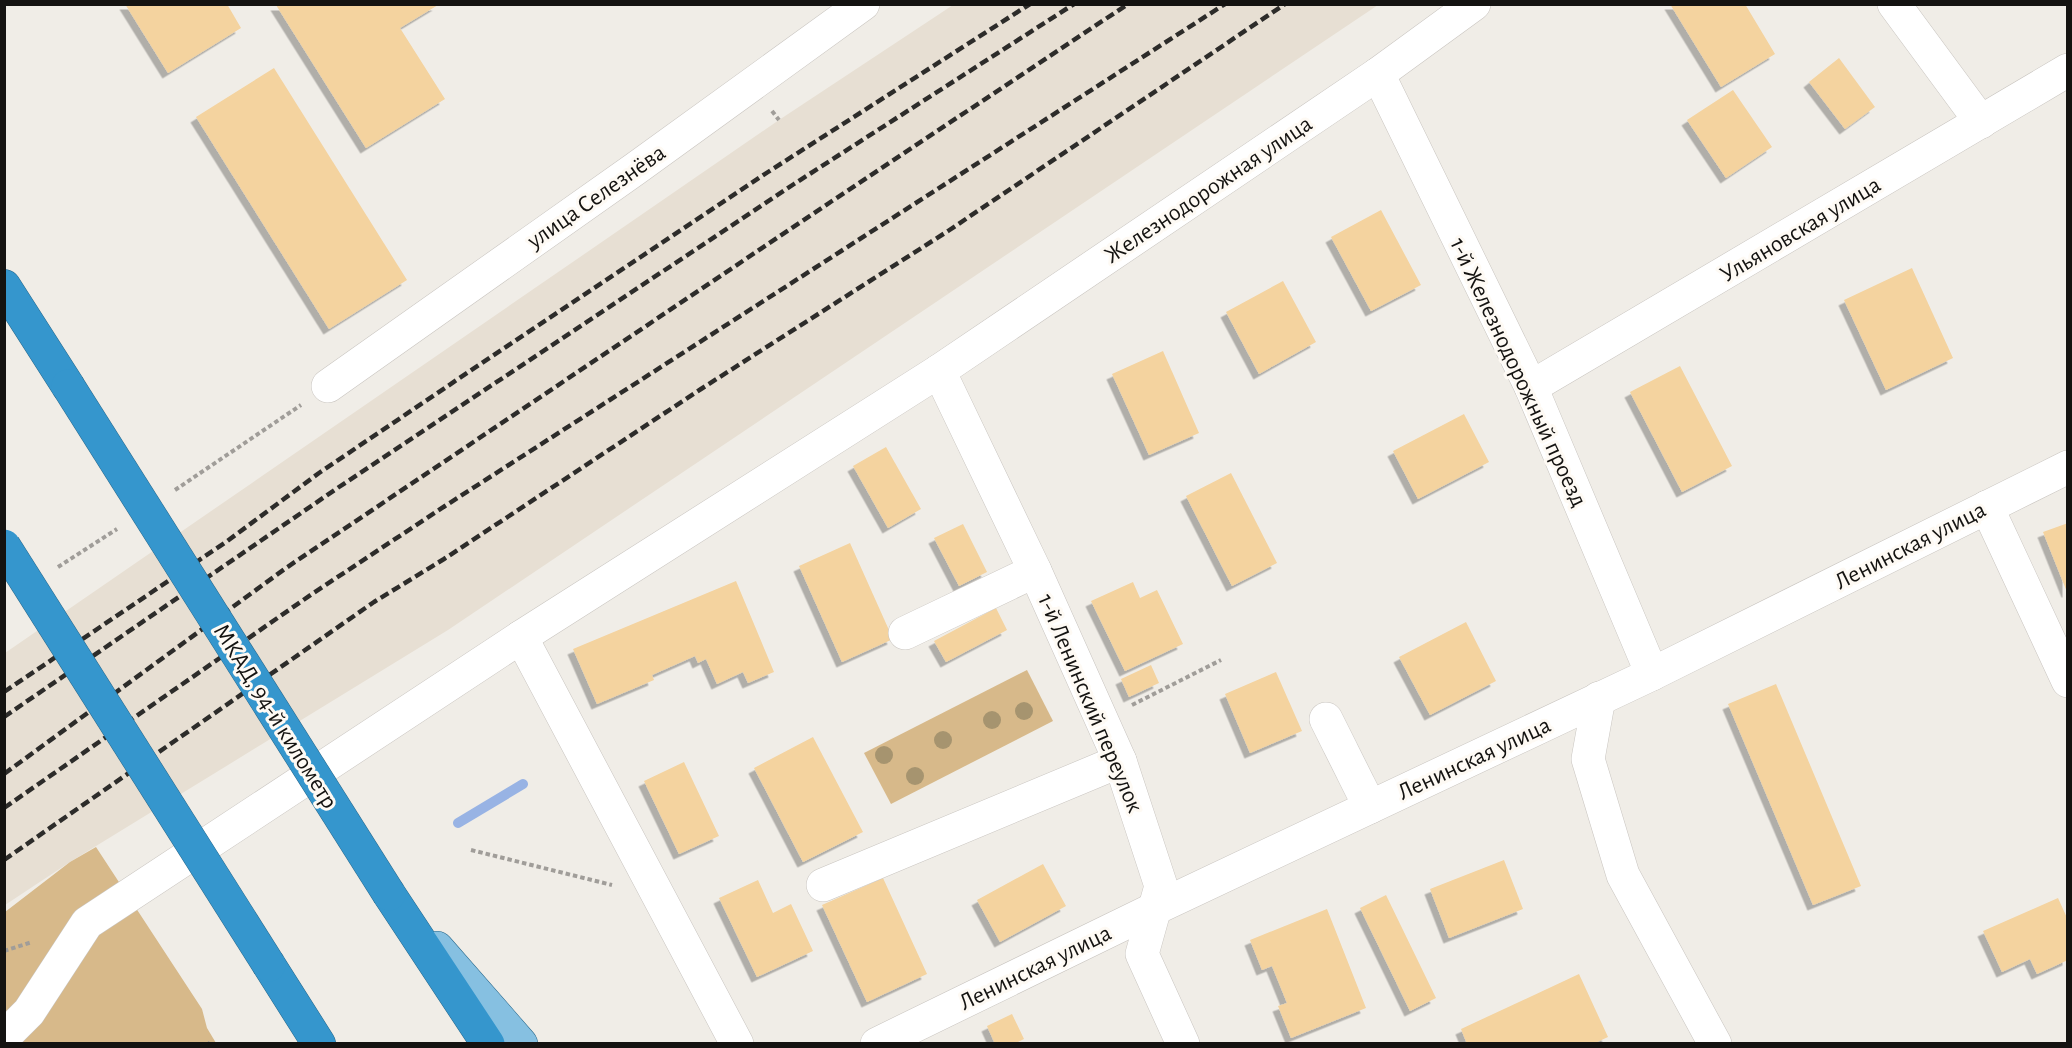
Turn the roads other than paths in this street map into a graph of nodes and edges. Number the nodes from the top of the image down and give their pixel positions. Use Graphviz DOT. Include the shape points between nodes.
graph roads {
  1 [pos="863,4"];
  2 [pos="1474,4"];
  3 [pos="1894,4"];
  4 [pos="2067,70"];
  5 [pos="1378,74"];
  6 [pos="1981,122"];
  7 [pos="4,286"];
  8 [pos="939,371"];
  9 [pos="328,386"];
  10 [pos="1531,387"];
  11 [pos="2067,467"];
  12 [pos="1987,507"];
  13 [pos="4,546"];
  14 [pos="1035,571"];
  15 [pos="905,633"];
  16 [pos="521,637"];
  17 [pos="1652,674"];
  18 [pos="2067,681"];
  19 [pos="1599,699"];
  20 [pos="1326,719"];
  21 [pos="1120,761"];
  22 [pos="1370,807"];
  23 [pos="823,885"];
  24 [pos="389,894"];
  25 [pos="1154,909"];
  26 [pos="269,965"];
  27 [pos="4,1037"];
  28 [pos="290,1044"];
  29 [pos="319,1044"];
  30 [pos="488,1044"];
  31 [pos="521,1044"];
  32 [pos="737,1044"];
  33 [pos="877,1044"];
  34 [pos="1183,1044"];
  35 [pos="1715,1044"];
  1 -- 9 [label="street, улица Селезнёва"];
  2 -- 5 [label="street, Железнодорожная улица"];
  3 -- 6 [label="street"];
  4 -- 6 [label="street, Ульяновская улица"];
  5 -- 8 [label="street, Железнодорожная улица"];
  5 -- 10 [label="street, 1-й Железнодорожный проезд"];
  6 -- 10 [label="street, Ульяновская улица"];
  7 -- 24 [label="highway, МКАД, 94-й километр, bridge"];
  8 -- 14 [label="street, 1-й Ленинский переулок"];
  8 -- 16 [label="street, Железнодорожная улица"];
  10 -- 17 [label="street, 1-й Железнодорожный проезд"];
  11 -- 12 [label="street, Ленинская улица"];
  12 -- 17 [label="street, Ленинская улица"];
  12 -- 18 [label="street"];
  13 -- 26 [label="highway, bridge"];
  14 -- 15 [label="street"];
  14 -- 21 [label="street, 1-й Ленинский переулок"];
  16 -- 27 [label="street, Железнодорожная улица" via="87,923 29,1012"];
  16 -- 32 [label="street"];
  17 -- 19 [label="street, Ленинская улица"];
  19 -- 22 [label="street, Ленинская улица"];
  19 -- 35 [label="street" via="1588,759 1623,875"];
  20 -- 22 [label="street"];
  21 -- 23 [label="street"];
  21 -- 25 [label="street, 1-й Ленинский переулок" via="1161,886"];
  22 -- 25 [label="street, Ленинская улица"];
  24 -- 30 [label="highway, МКАД, 94-й километр"];
  24 -- 31 [label="main road"];
  25 -- 33 [label="street, Ленинская улица"];
  25 -- 34 [label="street, 1-й Ленинский переулок" via="1142,954"];
  26 -- 28 [label="highway"];
  26 -- 29 [label="highway"];
}
